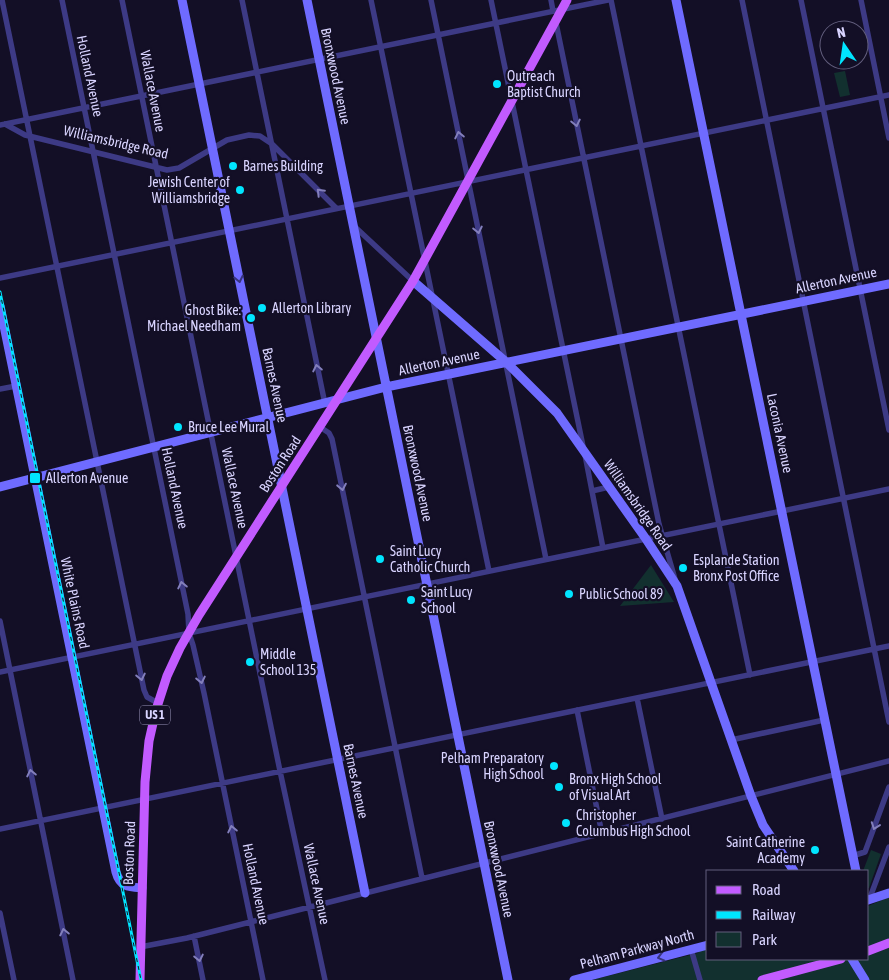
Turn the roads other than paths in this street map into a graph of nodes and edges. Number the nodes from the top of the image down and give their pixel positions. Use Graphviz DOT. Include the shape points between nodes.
graph roads {
  1 [pos="2,0"];
  2 [pos="62,0"];
  3 [pos="122,0"];
  4 [pos="182,0"];
  5 [pos="242,0"];
  6 [pos="307,0"];
  7 [pos="371,0"];
  8 [pos="431,0"];
  9 [pos="491,0"];
  10 [pos="551,0"];
  11 [pos="567,0"];
  12 [pos="610,0"];
  13 [pos="676,0"];
  14 [pos="742,0"];
  15 [pos="801,0"];
  16 [pos="861,0"];
  17 [pos="563,9"];
  18 [pos="553,11"];
  19 [pos="496,23"];
  20 [pos="556,24"];
  21 [pos="438,35"];
  22 [pos="381,47"];
  23 [pos="319,60"];
  24 [pos="257,72"];
  25 [pos="199,84"];
  26 [pos="889,95"];
  27 [pos="142,96"];
  28 [pos="881,97"];
  29 [pos="512,102"];
  30 [pos="84,108"];
  31 [pos="823,109"];
  32 [pos="26,120"];
  33 [pos="766,121"];
  34 [pos="2,125"];
  35 [pos="704,134"];
  36 [pos="30,136"];
  37 [pos="889,138"];
  38 [pos="272,144"];
  39 [pos="641,146"];
  40 [pos="212,148"];
  41 [pos="93,151"];
  42 [pos="584,158"];
  43 [pos="156,168"];
  44 [pos="526,170"];
  45 [pos="468,182"];
  46 [pos="411,194"];
  47 [pos="349,207"];
  48 [pos="336,208"];
  49 [pos="287,219"];
  50 [pos="353,225"];
  51 [pos="229,231"];
  52 [pos="172,243"];
  53 [pos="114,255"];
  54 [pos="425,261"];
  55 [pos="56,266"];
  56 [pos="0,278"];
  57 [pos="413,281"];
  58 [pos="889,284"];
  59 [pos="860,290"];
  60 [pos="433,300"];
  61 [pos="803,301"];
  62 [pos="0,306"];
  63 [pos="740,314"];
  64 [pos="678,327"];
  65 [pos="376,338"];
  66 [pos="621,339"];
  67 [pos="563,350"];
  68 [pos="506,362"];
  69 [pos="448,374"];
  70 [pos="16,386"];
  71 [pos="386,387"];
  72 [pos="0,389"];
  73 [pos="337,400"];
  74 [pos="325,403"];
  75 [pos="327,416"];
  76 [pos="267,418"];
  77 [pos="320,427"];
  78 [pos="889,430"];
  79 [pos="210,433"];
  80 [pos="154,447"];
  81 [pos="584,451"];
  82 [pos="96,462"];
  83 [pos="35,478"];
  84 [pos="0,487"];
  85 [pos="282,487"];
  86 [pos="609,487"];
  87 [pos="889,489"];
  88 [pos="592,491"];
  89 [pos="843,498"];
  90 [pos="782,511"];
  91 [pos="719,524"];
  92 [pos="663,535"];
  93 [pos="646,539"];
  94 [pos="604,548"];
  95 [pos="236,558"];
  96 [pos="546,560"];
  97 [pos="489,571"];
  98 [pos="426,584"];
  99 [pos="677,586"];
  100 [pos="364,597"];
  101 [pos="307,608"];
  102 [pos="249,620"];
  103 [pos="0,621"];
  104 [pos="188,633"];
  105 [pos="134,644"];
  106 [pos="889,646"];
  107 [pos="874,649"];
  108 [pos="72,657"];
  109 [pos="812,662"];
  110 [pos="10,670"];
  111 [pos="0,672"];
  112 [pos="750,674"];
  113 [pos="711,683"];
  114 [pos="637,698"];
  115 [pos="158,703"];
  116 [pos="577,710"];
  117 [pos="824,720"];
  118 [pos="889,722"];
  119 [pos="457,735"];
  120 [pos="731,740"];
  121 [pos="395,747"];
  122 [pos="338,759"];
  123 [pos="889,761"];
  124 [pos="280,771"];
  125 [pos="835,775"];
  126 [pos="223,783"];
  127 [pos="889,787"];
  128 [pos="751,796"];
  129 [pos="145,799"];
  130 [pos="103,808"];
  131 [pos="662,819"];
  132 [pos="41,821"];
  133 [pos="0,829"];
  134 [pos="602,834"];
  135 [pos="889,847"];
  136 [pos="852,856"];
  137 [pos="484,864"];
  138 [pos="793,870"];
  139 [pos="856,870"];
  140 [pos="422,878"];
  141 [pos="142,888"];
  142 [pos="365,893"];
  143 [pos="889,893"];
  144 [pos="869,898"];
  145 [pos="869,901"];
  146 [pos="309,907"];
  147 [pos="0,913"];
  148 [pos="251,922"];
  149 [pos="194,936"];
  150 [pos="889,943"];
  151 [pos="706,945"];
  152 [pos="140,947"];
  153 [pos="691,949"];
  154 [pos="869,951"];
  155 [pos="836,960"];
  156 [pos="853,960"];
  157 [pos="14,980"];
  158 [pos="73,980"];
  159 [pos="140,980"];
  160 [pos="203,980"];
  161 [pos="263,980"];
  162 [pos="325,980"];
  163 [pos="508,980"];
  164 [pos="574,980"];
  165 [pos="700,980"];
  166 [pos="762,980"];
  167 [pos="865,980"];
  1 -- 32 [label="street"];
  2 -- 30 [label="street, Holland Avenue"];
  3 -- 27 [label="street, Wallace Avenue"];
  4 -- 25 [label="street, Barnes Avenue"];
  5 -- 24 [label="street"];
  6 -- 23 [label="street, Bronxwood Avenue"];
  7 -- 22 [label="street"];
  8 -- 21 [label="street"];
  9 -- 19 [label="street"];
  10 -- 18 [label="street"];
  11 -- 17 [label="main road, Boston Road / US 1"];
  12 -- 17 [label="street"];
  12 -- 39 [label="street"];
  13 -- 35 [label="street, Laconia Avenue"];
  14 -- 33 [label="street"];
  15 -- 31 [label="street"];
  16 -- 28 [label="street"];
  17 -- 18 [label="street"];
  17 -- 20 [label="main road, Boston Road / US 1"];
  18 -- 19 [label="street"];
  19 -- 21 [label="street"];
  19 -- 29 [label="street"];
  20 -- 29 [label="main road, Boston Road / US 1"];
  20 -- 42 [label="street, one-way"];
  21 -- 22 [label="street"];
  45 -- 21 [label="street, one-way"];
  22 -- 23 [label="street"];
  22 -- 46 [label="street"];
  23 -- 24 [label="street"];
  23 -- 47 [label="street, Bronxwood Avenue"];
  24 -- 25 [label="street"];
  24 -- 38 [label="street"];
  25 -- 27 [label="street"];
  25 -- 40 [label="street, Barnes Avenue"];
  26 -- 28 [label="street"];
  27 -- 30 [label="street"];
  27 -- 43 [label="street, Wallace Avenue"];
  28 -- 31 [label="street"];
  28 -- 37 [label="street"];
  29 -- 44 [label="street"];
  29 -- 45 [label="main road, Boston Road / US 1"];
  30 -- 32 [label="street"];
  30 -- 41 [label="street, Holland Avenue"];
  31 -- 33 [label="street"];
  31 -- 59 [label="street"];
  32 -- 34 [label="street"];
  32 -- 36 [label="street"];
  33 -- 35 [label="street"];
  33 -- 61 [label="street"];
  34 -- 36 [label="street, Williamsbridge Road"];
  35 -- 39 [label="street"];
  35 -- 63 [label="street, Laconia Avenue"];
  36 -- 41 [label="street, Williamsbridge Road"];
  36 -- 55 [label="street"];
  38 -- 40 [label="street, Williamsbridge Road" via="250,134"];
  48 -- 38 [label="street, Williamsbridge Road, one-way"];
  38 -- 49 [label="street"];
  39 -- 42 [label="street"];
  39 -- 64 [label="street"];
  40 -- 43 [label="street, Williamsbridge Road" via="179,168"];
  40 -- 51 [label="street, Barnes Avenue"];
  41 -- 43 [label="street, Williamsbridge Road"];
  41 -- 53 [label="street, Holland Avenue"];
  42 -- 44 [label="street"];
  42 -- 66 [label="street"];
  43 -- 52 [label="street, Wallace Avenue"];
  44 -- 45 [label="street"];
  44 -- 67 [label="street"];
  45 -- 46 [label="street"];
  45 -- 54 [label="main road, Boston Road / US 1"];
  45 -- 68 [label="street, one-way"];
  46 -- 47 [label="street"];
  46 -- 54 [label="street"];
  47 -- 48 [label="street"];
  47 -- 50 [label="street, Bronxwood Avenue"];
  48 -- 49 [label="street"];
  49 -- 51 [label="street"];
  74 -- 49 [label="street, one-way"];
  50 -- 57 [label="street, Williamsbridge Road"];
  50 -- 65 [label="street, Bronxwood Avenue"];
  51 -- 52 [label="street"];
  51 -- 76 [label="street, Barnes Avenue, one-way"];
  52 -- 53 [label="street"];
  52 -- 79 [label="street, Wallace Avenue"];
  53 -- 55 [label="street"];
  53 -- 80 [label="street, Holland Avenue"];
  54 -- 57 [label="main road, Boston Road / US 1"];
  54 -- 60 [label="street"];
  55 -- 56 [label="street"];
  55 -- 82 [label="street"];
  57 -- 60 [label="street, Williamsbridge Road"];
  57 -- 65 [label="main road, Boston Road / US 1"];
  58 -- 59 [label="street, Allerton Avenue"];
  59 -- 61 [label="street, Allerton Avenue"];
  59 -- 78 [label="street"];
  60 -- 68 [label="street, Williamsbridge Road"];
  60 -- 69 [label="street"];
  61 -- 63 [label="street, Allerton Avenue"];
  61 -- 89 [label="street"];
  62 -- 70 [label="street, White Plains Road"];
  63 -- 64 [label="street, Allerton Avenue"];
  63 -- 90 [label="street, Laconia Avenue"];
  64 -- 66 [label="street, Allerton Avenue"];
  64 -- 91 [label="street"];
  65 -- 71 [label="street, Bronxwood Avenue"];
  65 -- 73 [label="main road, Boston Road / US 1"];
  66 -- 67 [label="street, Allerton Avenue"];
  66 -- 92 [label="street"];
  67 -- 68 [label="street, Allerton Avenue"];
  67 -- 81 [label="street"];
  68 -- 69 [label="street, Allerton Avenue"];
  68 -- 81 [label="street, Williamsbridge Road" via="557,413"];
  68 -- 96 [label="street"];
  69 -- 71 [label="street, Allerton Avenue"];
  69 -- 97 [label="street"];
  70 -- 72 [label="street"];
  70 -- 83 [label="street, White Plains Road"];
  71 -- 73 [label="street, Allerton Avenue"];
  71 -- 98 [label="street, Bronxwood Avenue"];
  73 -- 74 [label="street, Allerton Avenue"];
  73 -- 75 [label="main road, Boston Road / US 1"];
  74 -- 75 [label="street"];
  74 -- 76 [label="street, Allerton Avenue"];
  75 -- 77 [label="main road, Boston Road / US 1"];
  76 -- 79 [label="street, Allerton Avenue"];
  76 -- 85 [label="street, Barnes Avenue"];
  77 -- 85 [label="main road, Boston Road / US 1"];
  77 -- 100 [label="street, one-way" via="329,432 332,439"];
  79 -- 80 [label="street, Allerton Avenue"];
  79 -- 95 [label="street, Wallace Avenue"];
  80 -- 82 [label="street, Allerton Avenue"];
  104 -- 80 [label="street, Holland Avenue, one-way" via="188,614"];
  81 -- 86 [label="street, Williamsbridge Road"];
  81 -- 88 [label="street"];
  82 -- 83 [label="street, Allerton Avenue"];
  82 -- 105 [label="street"];
  83 -- 84 [label="street, Allerton Avenue"];
  83 -- 108 [label="street, White Plains Road"];
  85 -- 95 [label="main road, Boston Road / US 1"];
  85 -- 101 [label="street, Barnes Avenue"];
  86 -- 88 [label="street"];
  86 -- 93 [label="street, Williamsbridge Road"];
  87 -- 89 [label="street"];
  88 -- 94 [label="street"];
  89 -- 90 [label="street"];
  89 -- 107 [label="street"];
  90 -- 91 [label="street"];
  90 -- 109 [label="street, Laconia Avenue"];
  91 -- 92 [label="street"];
  91 -- 112 [label="street"];
  92 -- 93 [label="street"];
  92 -- 99 [label="street"];
  93 -- 94 [label="street"];
  93 -- 99 [label="street, Williamsbridge Road"];
  94 -- 96 [label="street"];
  95 -- 102 [label="street, Wallace Avenue"];
  95 -- 104 [label="main road, Boston Road / US 1"];
  96 -- 97 [label="street"];
  97 -- 98 [label="street"];
  98 -- 100 [label="street"];
  98 -- 119 [label="street, Bronxwood Avenue"];
  99 -- 113 [label="street, Williamsbridge Road"];
  100 -- 101 [label="street"];
  100 -- 121 [label="street"];
  101 -- 102 [label="street"];
  101 -- 122 [label="street, Barnes Avenue"];
  102 -- 104 [label="street"];
  102 -- 124 [label="street, Wallace Avenue"];
  103 -- 110 [label="street"];
  104 -- 105 [label="street"];
  104 -- 115 [label="main road, Boston Road / US 1"];
  104 -- 126 [label="street, Holland Avenue, one-way"];
  105 -- 108 [label="street"];
  105 -- 115 [label="street, one-way" via="144,694"];
  106 -- 107 [label="street"];
  107 -- 109 [label="street"];
  107 -- 118 [label="street"];
  108 -- 110 [label="street"];
  108 -- 130 [label="street, White Plains Road"];
  109 -- 112 [label="street"];
  109 -- 117 [label="street, Laconia Avenue"];
  110 -- 111 [label="street"];
  132 -- 110 [label="street, one-way"];
  112 -- 113 [label="street"];
  113 -- 114 [label="street"];
  113 -- 120 [label="street, Williamsbridge Road"];
  114 -- 116 [label="street"];
  114 -- 131 [label="street"];
  115 -- 129 [label="main road, Boston Road / US 1" via="148,753"];
  116 -- 119 [label="street"];
  116 -- 134 [label="street"];
  117 -- 120 [label="street"];
  117 -- 125 [label="street, Laconia Avenue"];
  119 -- 121 [label="street"];
  119 -- 137 [label="street, Bronxwood Avenue"];
  120 -- 128 [label="street, Williamsbridge Road"];
  121 -- 122 [label="street"];
  121 -- 140 [label="street"];
  122 -- 124 [label="street"];
  122 -- 142 [label="street, Barnes Avenue"];
  123 -- 125 [label="street"];
  124 -- 126 [label="street"];
  124 -- 146 [label="street, Wallace Avenue"];
  125 -- 128 [label="street"];
  125 -- 136 [label="street, Laconia Avenue"];
  126 -- 129 [label="street"];
  148 -- 126 [label="street, Holland Avenue, one-way"];
  127 -- 136 [label="street, one-way" via="865,852"];
  128 -- 131 [label="street"];
  128 -- 138 [label="street, Williamsbridge Road" via="762,825"];
  129 -- 130 [label="street"];
  129 -- 141 [label="main road, Boston Road / US 1"];
  130 -- 132 [label="street"];
  130 -- 141 [label="street, White Plains Road" via="118,878 125,886"];
  131 -- 134 [label="street"];
  132 -- 133 [label="street"];
  158 -- 132 [label="street, one-way"];
  134 -- 137 [label="street"];
  135 -- 144 [label="street"];
  136 -- 139 [label="street, Laconia Avenue"];
  137 -- 140 [label="street"];
  137 -- 163 [label="street, Bronxwood Avenue"];
  140 -- 142 [label="street"];
  141 -- 152 [label="main road, Boston Road / US 1"];
  142 -- 146 [label="street"];
  143 -- 145 [label="street"];
  146 -- 148 [label="street"];
  146 -- 162 [label="street, Wallace Avenue"];
  147 -- 157 [label="street"];
  148 -- 149 [label="street"];
  148 -- 161 [label="street, Holland Avenue"];
  149 -- 152 [label="street"];
  149 -- 160 [label="street, one-way"];
  150 -- 154 [label="main road"];
  151 -- 153 [label="street, Pelham Parkway North"];
  152 -- 159 [label="main road, Boston Road / US 1"];
  153 -- 164 [label="street, Pelham Parkway North, one-way"];
  153 -- 165 [label="street"];
  155 -- 166 [label="main road"];
  156 -- 167 [label="street"];
}
